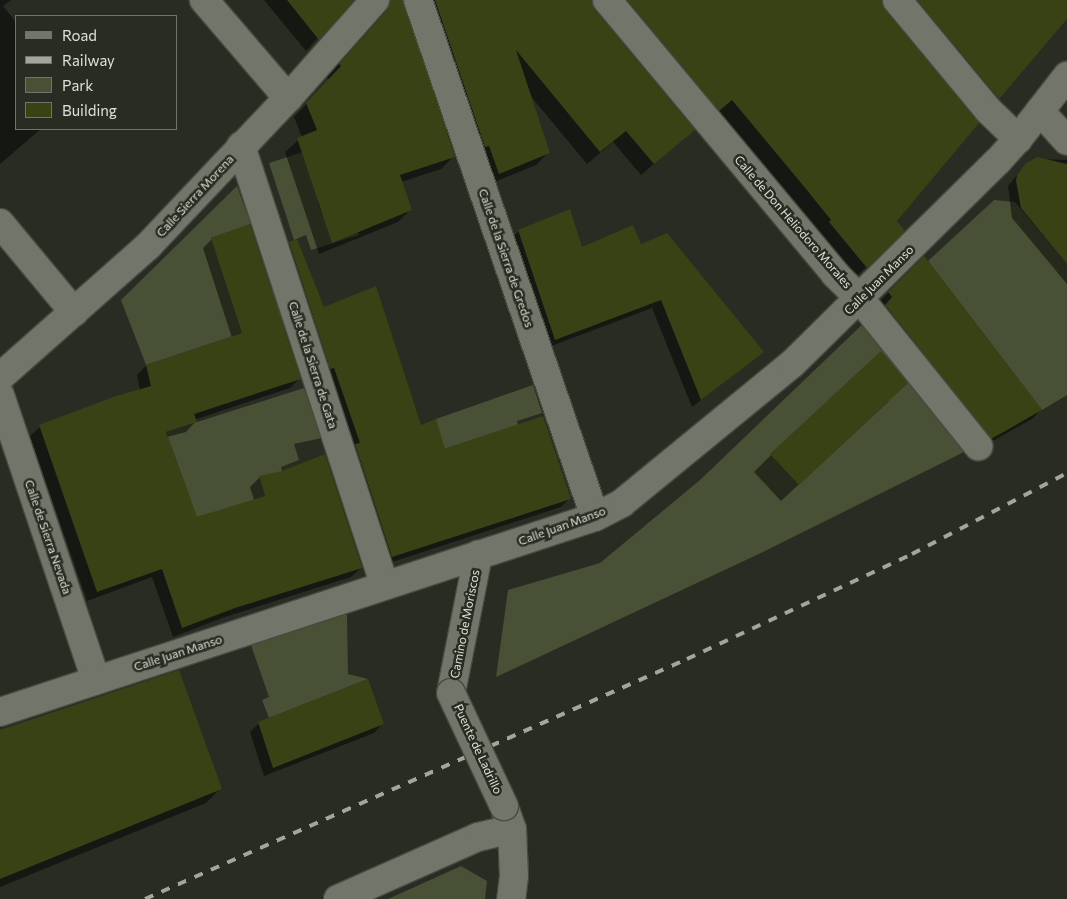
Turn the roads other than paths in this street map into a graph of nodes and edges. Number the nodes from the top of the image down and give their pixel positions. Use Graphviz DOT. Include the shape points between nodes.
graph roads {
  1 [pos="204,0"];
  2 [pos="375,0"];
  3 [pos="418,0"];
  4 [pos="607,0"];
  5 [pos="897,0"];
  6 [pos="1067,76"];
  7 [pos="288,98"];
  8 [pos="1040,111"];
  9 [pos="1018,139"];
  10 [pos="1067,141"];
  11 [pos="242,146"];
  12 [pos="0,223"];
  13 [pos="860,299"];
  14 [pos="74,312"];
  15 [pos="0,377"];
  16 [pos="0,394"];
  17 [pos="978,446"];
  18 [pos="595,516"];
  19 [pos="478,554"];
  20 [pos="384,584"];
  21 [pos="96,680"];
  22 [pos="451,693"];
  23 [pos="0,712"];
  24 [pos="508,817"];
  25 [pos="338,899"];
  26 [pos="511,899"];
  1 -- 7 [label="street"];
  2 -- 7 [label="street, Calle Sierra Morena"];
  3 -- 18 [label="street, Calle de la Sierra de Gredos"];
  4 -- 13 [label="street, Calle de Don Heliodoro Morales" via="835,274"];
  5 -- 9 [label="street" via="988,110"];
  6 -- 8 [label="street, Calle Juan Manso"];
  7 -- 11 [label="street, Calle Sierra Morena"];
  8 -- 9 [label="street, Calle Juan Manso"];
  8 -- 10 [label="street"];
  9 -- 13 [label="street, Calle Juan Manso"];
  11 -- 14 [label="street, Calle Sierra Morena" via="148,246"];
  11 -- 20 [label="street, Calle de la Sierra de Gata"];
  12 -- 14 [label="street"];
  13 -- 17 [label="street, Calle de Don Heliodoro Morales"];
  13 -- 18 [label="street, Calle Juan Manso" via="792,364 622,503"];
  14 -- 15 [label="street, Calle Sierra Morena"];
  16 -- 21 [label="street, Calle de Sierra Nevada"];
  18 -- 19 [label="street, Calle Juan Manso"];
  19 -- 20 [label="street, Calle Juan Manso"];
  19 -- 22 [label="street, Camino de Moriscos"];
  20 -- 21 [label="street, Calle Juan Manso"];
  21 -- 23 [label="street, Calle Juan Manso"];
  22 -- 24 [label="street, Puente de Ladrillo, bridge"];
  24 -- 25 [label="street" via="478,837"];
  24 -- 26 [label="street" via="514,876"];
}
